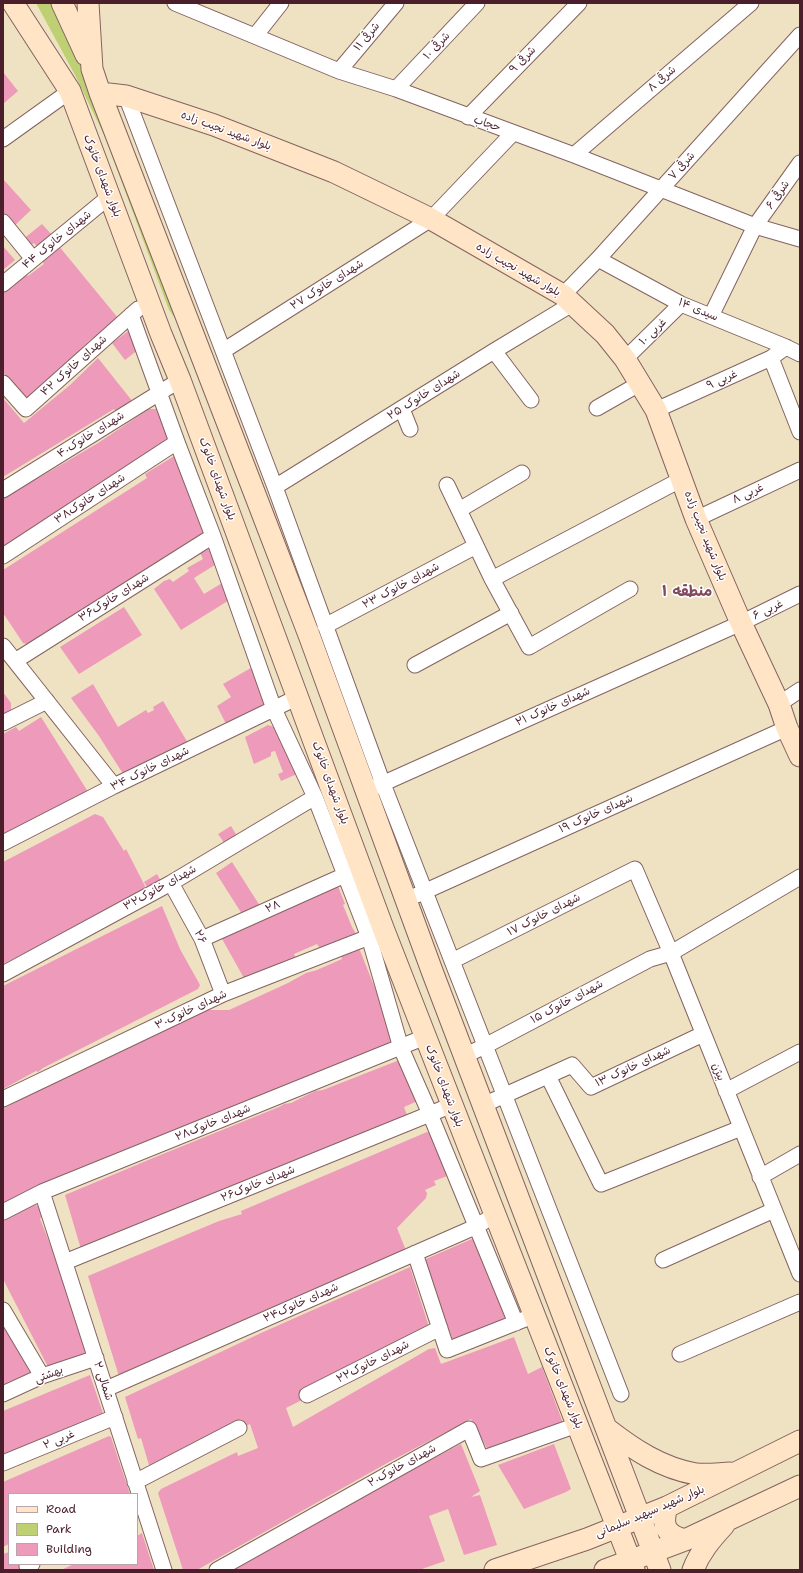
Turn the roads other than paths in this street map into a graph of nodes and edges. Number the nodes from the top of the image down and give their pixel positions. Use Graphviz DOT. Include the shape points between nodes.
graph roads {
  1 [pos="13,3"];
  2 [pos="62,3"];
  3 [pos="88,3"];
  4 [pos="175,3"];
  5 [pos="281,3"];
  6 [pos="396,3"];
  7 [pos="478,3"];
  8 [pos="579,3"];
  9 [pos="751,3"];
  10 [pos="800,35"];
  11 [pos="255,36"];
  12 [pos="92,68"];
  13 [pos="339,71"];
  14 [pos="396,89"];
  15 [pos="70,91"];
  16 [pos="100,93"];
  17 [pos="126,96"];
  18 [pos="468,117"];
  19 [pos="513,133"];
  20 [pos="3,139"];
  21 [pos="574,155"];
  22 [pos="800,163"];
  23 [pos="662,189"];
  24 [pos="110,196"];
  25 [pos="431,220"];
  26 [pos="3,222"];
  27 [pos="755,226"];
  28 [pos="800,239"];
  29 [pos="33,259"];
  30 [pos="598,259"];
  31 [pos="3,284"];
  32 [pos="148,300"];
  33 [pos="568,300"];
  34 [pos="681,304"];
  35 [pos="132,315"];
  36 [pos="711,316"];
  37 [pos="786,347"];
  38 [pos="223,351"];
  39 [pos="494,351"];
  40 [pos="800,354"];
  41 [pos="771,358"];
  42 [pos="625,359"];
  43 [pos="180,380"];
  44 [pos="3,383"];
  45 [pos="639,384"];
  46 [pos="159,392"];
  47 [pos="241,397"];
  48 [pos="531,400"];
  49 [pos="221,404"];
  50 [pos="597,408"];
  51 [pos="402,409"];
  52 [pos="656,410"];
  53 [pos="410,429"];
  54 [pos="800,432"];
  55 [pos="177,442"];
  56 [pos="800,470"];
  57 [pos="522,473"];
  58 [pos="682,479"];
  59 [pos="447,485"];
  60 [pos="275,487"];
  61 [pos="3,490"];
  62 [pos="459,510"];
  63 [pos="696,518"];
  64 [pos="213,536"];
  65 [pos="476,546"];
  66 [pos="3,556"];
  67 [pos="290,559"];
  68 [pos="492,579"];
  69 [pos="630,589"];
  70 [pos="798,597"];
  71 [pos="511,613"];
  72 [pos="741,623"];
  73 [pos="325,626"];
  74 [pos="3,646"];
  75 [pos="15,661"];
  76 [pos="415,665"];
  77 [pos="800,690"];
  78 [pos="298,696"];
  79 [pos="47,701"];
  80 [pos="779,704"];
  81 [pos="274,709"];
  82 [pos="348,718"];
  83 [pos="3,723"];
  84 [pos="787,728"];
  85 [pos="800,756"];
  86 [pos="114,786"];
  87 [pos="374,788"];
  88 [pos="315,797"];
  89 [pos="3,843"];
  90 [pos="635,869"];
  91 [pos="345,875"];
  92 [pos="800,877"];
  93 [pos="171,883"];
  94 [pos="425,891"];
  95 [pos="405,900"];
  96 [pos="376,932"];
  97 [pos="202,939"];
  98 [pos="671,953"];
  99 [pos="452,961"];
  100 [pos="3,974"];
  101 [pos="224,994"];
  102 [pos="702,1034"];
  103 [pos="425,1037"];
  104 [pos="485,1046"];
  105 [pos="400,1048"];
  106 [pos="800,1052"];
  107 [pos="464,1056"];
  108 [pos="548,1076"];
  109 [pos="726,1091"];
  110 [pos="505,1095"];
  111 [pos="3,1100"];
  112 [pos="452,1105"];
  113 [pos="483,1105"];
  114 [pos="430,1114"];
  115 [pos="740,1128"];
  116 [pos="800,1154"];
  117 [pos="760,1177"];
  118 [pos="42,1192"];
  119 [pos="774,1210"];
  120 [pos="3,1212"];
  121 [pos="495,1215"];
  122 [pos="475,1226"];
  123 [pos="415,1253"];
  124 [pos="663,1260"];
  125 [pos="65,1262"];
  126 [pos="799,1268"];
  127 [pos="800,1302"];
  128 [pos="3,1310"];
  129 [pos="525,1319"];
  130 [pos="440,1328"];
  131 [pos="680,1354"];
  132 [pos="96,1358"];
  133 [pos="42,1376"];
  134 [pos="106,1389"];
  135 [pos="3,1394"];
  136 [pos="621,1394"];
  137 [pos="307,1395"];
  138 [pos="115,1417"];
  139 [pos="577,1424"];
  140 [pos="239,1428"];
  141 [pos="606,1428"];
  142 [pos="800,1441"];
  143 [pos="3,1464"];
  144 [pos="737,1473"];
  145 [pos="135,1482"];
  146 [pos="800,1486"];
  147 [pos="137,1493"];
  148 [pos="138,1498"];
  149 [pos="667,1507"];
  150 [pos="141,1515"];
  151 [pos="640,1518"];
  152 [pos="729,1519"];
  153 [pos="617,1527"];
  154 [pos="587,1539"];
  155 [pos="685,1540"];
  156 [pos="657,1561"];
  157 [pos="632,1565"];
  158 [pos="164,1570"];
  159 [pos="217,1570"];
  160 [pos="495,1570"];
  161 [pos="599,1570"];
  162 [pos="605,1570"];
  163 [pos="693,1570"];
  1 -- 15 [label="main road, بلوار شهدای خانوک"];
  2 -- 12 [label="main road"];
  3 -- 12 [label="main road"];
  4 -- 11 [label="street, حجاب"];
  5 -- 11 [label="street"];
  6 -- 13 [label="street, شرقی ۱۱"];
  7 -- 14 [label="street, شرقی ۱۰"];
  8 -- 18 [label="street, شرقی ۹"];
  9 -- 21 [label="street, شرقی ۸"];
  10 -- 23 [label="street, شرقی ۷"];
  11 -- 13 [label="street, حجاب"];
  12 -- 16 [label="main road"];
  13 -- 14 [label="street, حجاب"];
  14 -- 18 [label="street, حجاب"];
  15 -- 20 [label="street"];
  15 -- 24 [label="main road, بلوار شهدای خانوک"];
  16 -- 17 [label="main road, بلوار شهید نجیب زاده"];
  16 -- 49 [label="main road"];
  17 -- 25 [label="main road, بلوار شهید نجیب زاده" via="214,125 334,172"];
  17 -- 38 [label="street"];
  18 -- 19 [label="street, حجاب"];
  19 -- 21 [label="street, حجاب"];
  19 -- 25 [label="street, شهدای خانوک ۲۷"];
  21 -- 23 [label="street, حجاب"];
  22 -- 27 [label="street, شرقی ۶"];
  23 -- 27 [label="street, حجاب"];
  23 -- 30 [label="street, شرقی ۷"];
  24 -- 29 [label="street, ۴۴ شهدای خانوک"];
  24 -- 32 [label="main road, بلوار شهدای خانوک"];
  25 -- 33 [label="main road, بلوار شهید نجیب زاده"];
  25 -- 38 [label="street, شهدای خانوک ۲۷"];
  26 -- 29 [label="street"];
  27 -- 28 [label="street, حجاب"];
  27 -- 36 [label="street, شرقی ۶"];
  29 -- 31 [label="street, ۴۴ شهدای خانوک"];
  30 -- 33 [label="street, شرقی ۷"];
  30 -- 34 [label="street, سیدی ۱۴"];
  32 -- 35 [label="street, شهدای خانوک ۴۲"];
  32 -- 43 [label="main road, بلوار شهدای خانوک"];
  33 -- 39 [label="street, شهدای خانوک ۲۵"];
  33 -- 42 [label="main road, بلوار شهید نجیب زاده" via="605,334"];
  34 -- 36 [label="street, سیدی ۱۴"];
  34 -- 42 [label="street, غربی ۱۰"];
  35 -- 44 [label="street, شهدای خانوک ۴۲" via="26,409"];
  35 -- 46 [label="street"];
  36 -- 37 [label="street, سیدی ۱۴"];
  37 -- 40 [label="street, سیدی ۱۴"];
  37 -- 41 [label="street, غربی ۹"];
  38 -- 47 [label="street"];
  39 -- 48 [label="street"];
  39 -- 51 [label="street, شهدای خانوک ۲۵"];
  41 -- 52 [label="street, غربی ۹"];
  41 -- 54 [label="street"];
  42 -- 45 [label="main road, بلوار شهید نجیب زاده"];
  43 -- 46 [label="street, شهدای خانوک۴۰"];
  43 -- 78 [label="main road, بلوار شهدای خانوک"];
  45 -- 50 [label="street"];
  45 -- 52 [label="main road, بلوار شهید نجیب زاده"];
  46 -- 55 [label="street"];
  46 -- 61 [label="street, شهدای خانوک۴۰"];
  47 -- 49 [label="street"];
  47 -- 60 [label="street"];
  49 -- 67 [label="main road"];
  51 -- 53 [label="street"];
  51 -- 60 [label="street, شهدای خانوک ۲۵"];
  52 -- 58 [label="main road, بلوار شهید نجیب زاده"];
  55 -- 64 [label="street"];
  55 -- 66 [label="street, شهدای خانوک۳۸"];
  56 -- 63 [label="street, غربی ۸"];
  57 -- 62 [label="street"];
  58 -- 63 [label="main road, بلوار شهید نجیب زاده"];
  58 -- 68 [label="street"];
  59 -- 62 [label="street"];
  60 -- 67 [label="street"];
  62 -- 65 [label="street"];
  63 -- 72 [label="main road, بلوار شهید نجیب زاده"];
  64 -- 75 [label="street, شهدای خانوک۳۶"];
  64 -- 81 [label="street"];
  65 -- 68 [label="street"];
  65 -- 73 [label="street, شهدای خانوک ۲۳"];
  67 -- 73 [label="street"];
  67 -- 82 [label="main road"];
  68 -- 71 [label="street"];
  69 -- 71 [label="street" via="529,647"];
  70 -- 72 [label="street, غربی ۶"];
  71 -- 76 [label="street"];
  72 -- 80 [label="main road, بلوار شهید نجیب زاده"];
  72 -- 87 [label="street, شهدای خانوک ۲۱"];
  73 -- 82 [label="street"];
  74 -- 75 [label="street"];
  75 -- 79 [label="street"];
  77 -- 80 [label="street"];
  78 -- 81 [label="street, ۳۴ شهدای خانوک"];
  78 -- 96 [label="main road, بلوار شهدای خانوک"];
  79 -- 83 [label="street"];
  79 -- 86 [label="street"];
  80 -- 84 [label="main road, بلوار شهید نجیب زاده"];
  81 -- 86 [label="street, ۳۴ شهدای خانوک"];
  81 -- 88 [label="street"];
  82 -- 87 [label="main road"];
  84 -- 85 [label="main road, بلوار شهید نجیب زاده"];
  84 -- 94 [label="street, شهدای خانوک ۱۹"];
  86 -- 89 [label="street, ۳۴ شهدای خانوک"];
  87 -- 94 [label="street"];
  87 -- 95 [label="main road"];
  88 -- 91 [label="street"];
  88 -- 93 [label="street, شهدای خانوک۳۲"];
  90 -- 98 [label="street, بیژن"];
  90 -- 99 [label="street, شهدای خانوک ۱۷"];
  91 -- 96 [label="street"];
  91 -- 97 [label="street, ۲۸"];
  92 -- 98 [label="street, شهدای خانوک ۱۵"];
  93 -- 97 [label="street, ۲۶"];
  93 -- 100 [label="street, شهدای خانوک۳۲"];
  94 -- 95 [label="street, شهدای خانوک ۱۹"];
  94 -- 99 [label="street"];
  95 -- 107 [label="main road"];
  96 -- 101 [label="street, شهدای خانوک۳۰"];
  96 -- 103 [label="main road, بلوار شهدای خانوک"];
  96 -- 105 [label="street"];
  97 -- 101 [label="street, ۲۶"];
  98 -- 102 [label="street, بیژن"];
  98 -- 104 [label="street, شهدای خانوک ۱۵" via="650,959"];
  99 -- 104 [label="street"];
  101 -- 111 [label="street, شهدای خانوک۳۰"];
  102 -- 108 [label="street, شهدای خانوک ۱۳" via="591,1087 572,1065"];
  102 -- 109 [label="street, بیژن"];
  103 -- 105 [label="street, شهدای خانوک۲۸"];
  103 -- 112 [label="main road, بلوار شهدای خانوک"];
  104 -- 107 [label="street, شهدای خانوک ۱۵"];
  104 -- 110 [label="street"];
  105 -- 114 [label="street"];
  105 -- 118 [label="street, شهدای خانوک۲۸"];
  106 -- 109 [label="street"];
  107 -- 113 [label="main road"];
  108 -- 110 [label="street, شهدای خانوک ۱۳"];
  108 -- 115 [label="street" via="601,1184"];
  109 -- 115 [label="street, بیژن"];
  110 -- 113 [label="street, شهدای خانوک ۱۳"];
  110 -- 136 [label="street"];
  112 -- 114 [label="street, شهدای خانوک۲۶"];
  112 -- 121 [label="main road, بلوار شهدای خانوک"];
  113 -- 141 [label="main road"];
  114 -- 122 [label="street"];
  114 -- 125 [label="street, شهدای خانوک۲۶"];
  115 -- 117 [label="street, بیژن"];
  116 -- 117 [label="street"];
  117 -- 119 [label="street, بیژن"];
  118 -- 120 [label="street, شهدای خانوک۲۸"];
  118 -- 125 [label="street, شمالی ۲"];
  119 -- 124 [label="street"];
  119 -- 126 [label="street, بیژن"];
  121 -- 122 [label="street, شهدای خانوک۲۴"];
  121 -- 129 [label="main road, بلوار شهدای خانوک"];
  122 -- 123 [label="street, شهدای خانوک۲۴"];
  122 -- 129 [label="street"];
  123 -- 130 [label="street"];
  123 -- 134 [label="street, شهدای خانوک۲۴"];
  125 -- 132 [label="street, شمالی ۲"];
  127 -- 131 [label="street"];
  128 -- 133 [label="street"];
  129 -- 130 [label="street" via="447,1350"];
  129 -- 139 [label="main road, بلوار شهدای خانوک"];
  130 -- 137 [label="street, شهدای خانوک۲۲"];
  132 -- 133 [label="street, بهشتی"];
  132 -- 134 [label="street, شمالی ۲"];
  133 -- 135 [label="street, بهشتی"];
  134 -- 138 [label="street, شمالی ۲"];
  138 -- 143 [label="street, ۲ غربی"];
  138 -- 145 [label="street, شمالی ۲"];
  139 -- 153 [label="main road, بلوار شهدای خانوک"];
  139 -- 159 [label="street, شهدای خانوک۲۰" via="481,1459 469,1429"];
  140 -- 145 [label="street"];
  141 -- 144 [label="main road" via="644,1456 671,1467 697,1474"];
  141 -- 151 [label="main road"];
  142 -- 144 [label="main road, بلوار شهید سپهبد سلیمانی"];
  144 -- 149 [label="main road, بلوار شهید سپهبد سلیمانی"];
  145 -- 147 [label="street, شمالی ۲"];
  146 -- 152 [label="main road"];
  148 -- 150 [label="street, شمالی ۲"];
  149 -- 151 [label="main road, بلوار شهید سپهبد سلیمانی"];
  149 -- 155 [label="main road" via="663,1518 666,1529 674,1537"];
  150 -- 158 [label="street, شمالی ۲"];
  151 -- 153 [label="main road, بلوار شهید سپهبد سلیمانی"];
  151 -- 156 [label="main road"];
  152 -- 155 [label="main road"];
  152 -- 163 [label="main road" via="708,1542"];
  153 -- 154 [label="main road, بلوار شهید سپهبد سلیمانی"];
  153 -- 157 [label="main road, بلوار شهدای خانوک"];
  154 -- 160 [label="main road, بلوار شهید سپهبد سلیمانی"];
  154 -- 161 [label="main road" via="595,1542 601,1549 603,1557"];
  155 -- 156 [label="main road"];
  156 -- 157 [label="main road"];
  157 -- 162 [label="main road"];
}
